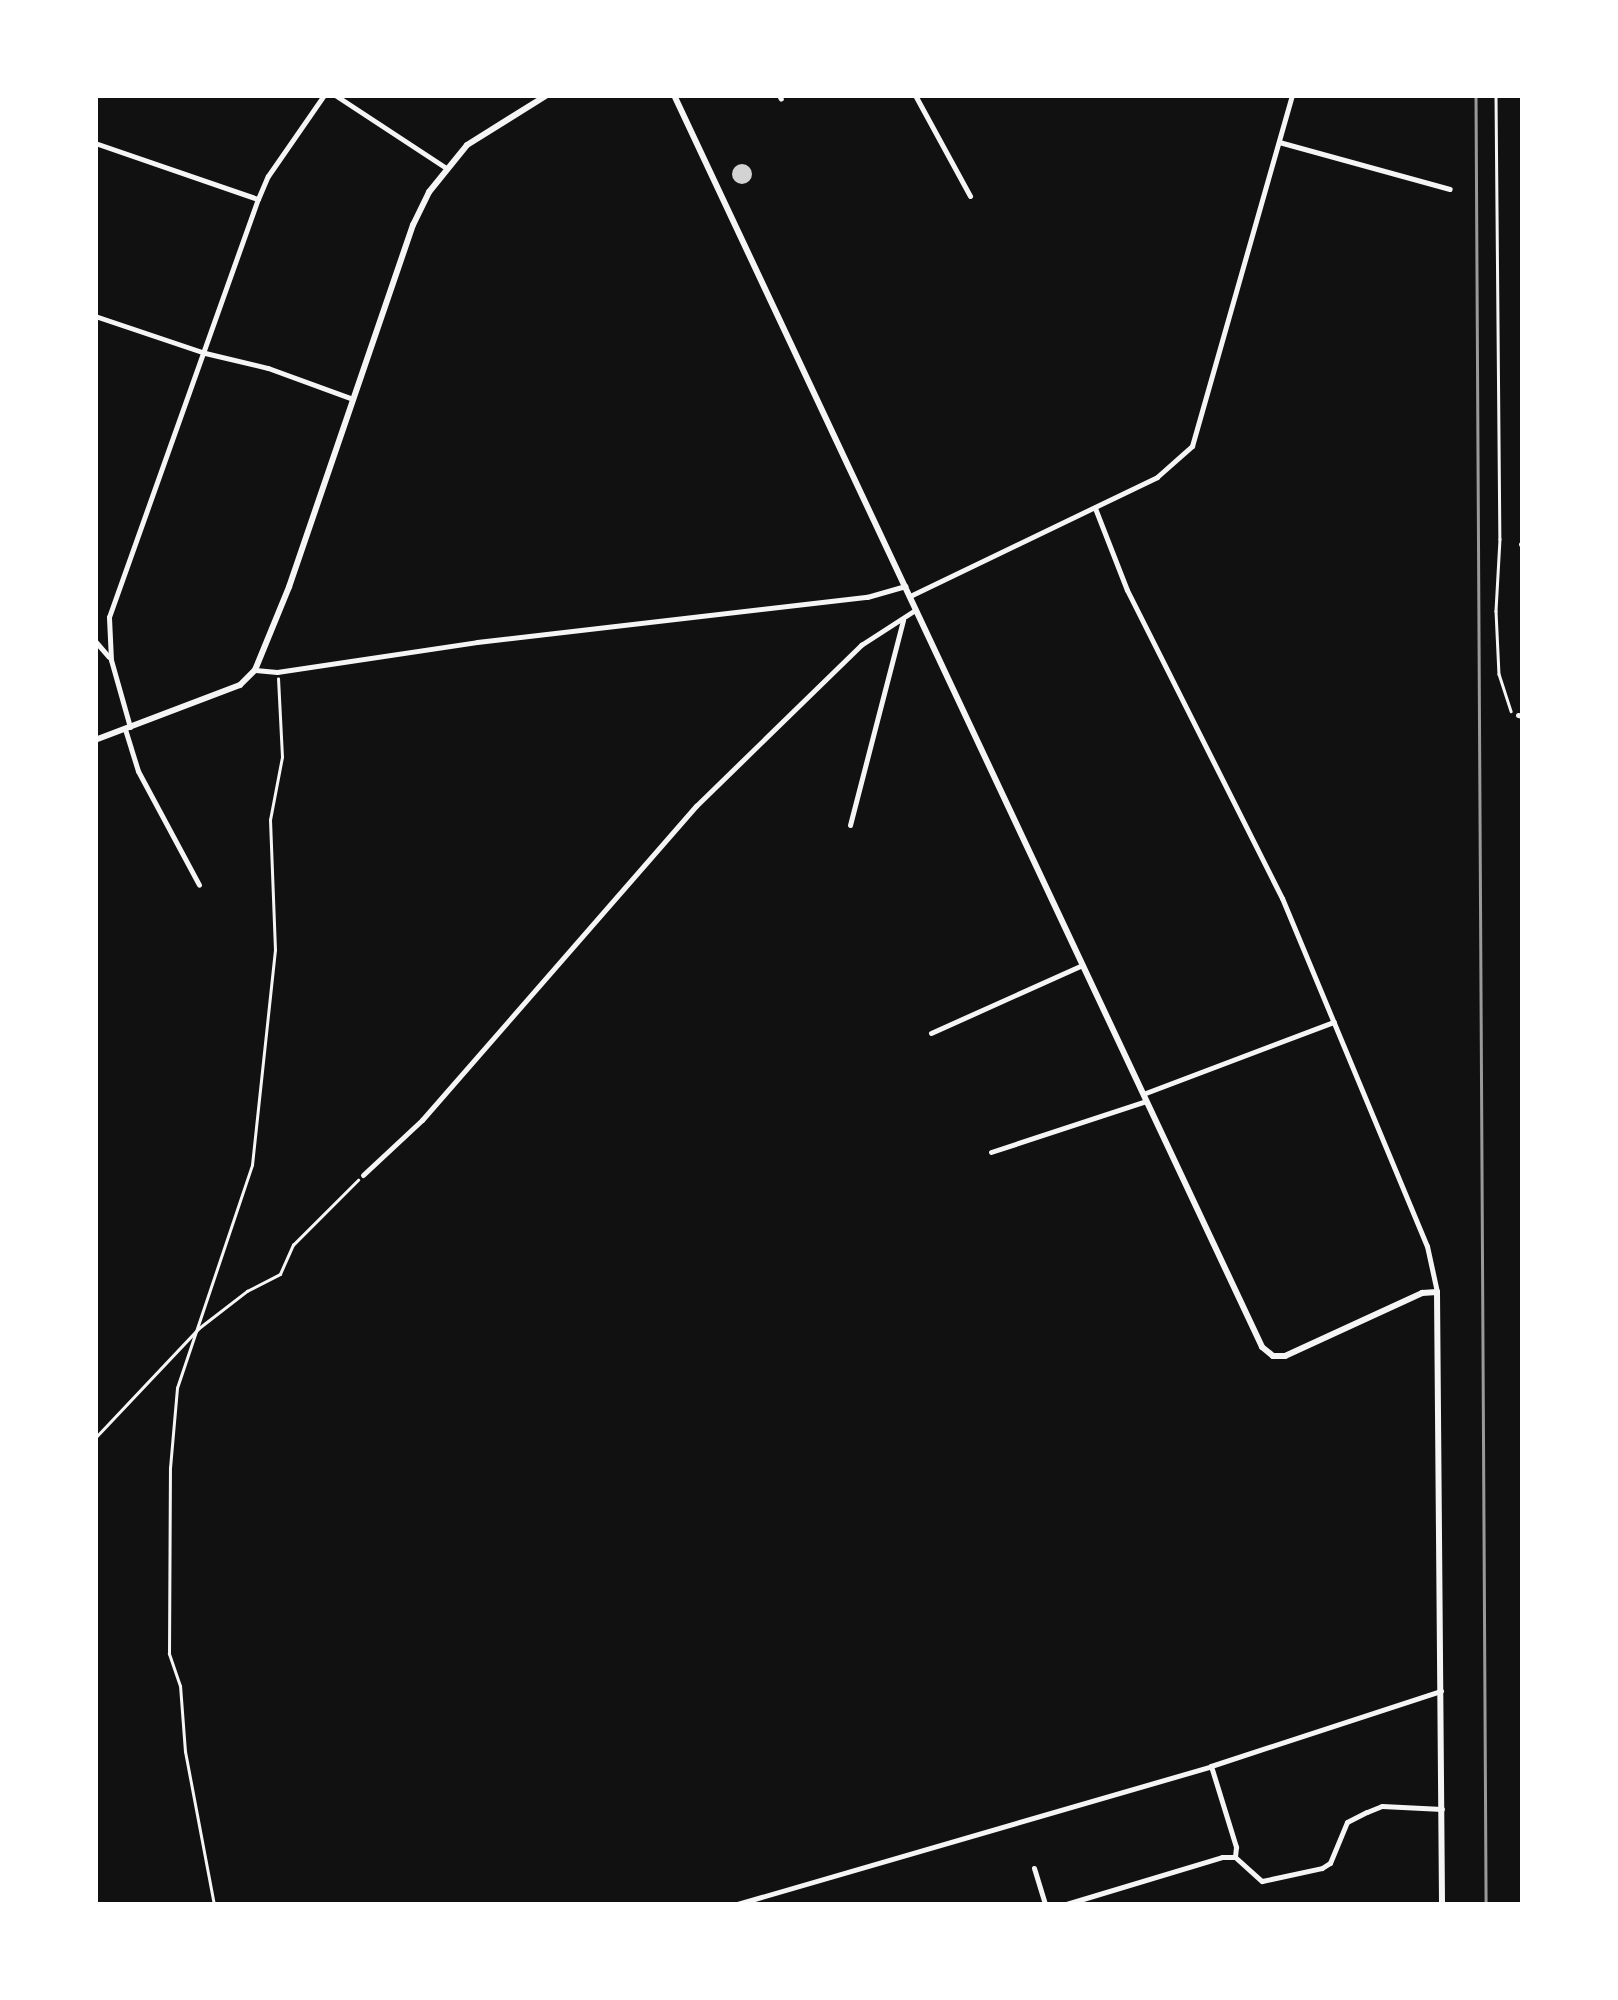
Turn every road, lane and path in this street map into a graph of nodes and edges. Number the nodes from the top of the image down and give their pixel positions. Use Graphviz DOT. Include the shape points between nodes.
graph roads {
  1 [pos="324,95"];
  2 [pos="335,95"];
  3 [pos="547,95"];
  4 [pos="674,95"];
  5 [pos="915,95"];
  6 [pos="1292,95"];
  7 [pos="1496,95"];
  8 [pos="1279,142"];
  9 [pos="95,143"];
  10 [pos="446,168"];
  11 [pos="1450,189"];
  12 [pos="970,196"];
  13 [pos="258,199"];
  14 [pos="95,316"];
  15 [pos="205,353"];
  16 [pos="353,399"];
  17 [pos="1095,508"];
  18 [pos="905,586"];
  19 [pos="909,596"];
  20 [pos="914,610"];
  21 [pos="904,617"];
  22 [pos="95,642"];
  23 [pos="112,660"];
  24 [pos="255,670"];
  25 [pos="277,672"];
  26 [pos="1521,716"];
  27 [pos="128,728"];
  28 [pos="95,740"];
  29 [pos="850,825"];
  30 [pos="199,885"];
  31 [pos="1082,965"];
  32 [pos="1334,1022"];
  33 [pos="931,1034"];
  34 [pos="1144,1098"];
  35 [pos="990,1152"];
  36 [pos="363,1176"];
  37 [pos="1437,1292"];
  38 [pos="199,1328"];
  39 [pos="95,1438"];
  40 [pos="1441,1691"];
  41 [pos="1211,1766"];
  42 [pos="1442,1808"];
  43 [pos="1235,1858"];
  44 [pos="1034,1868"];
  45 [pos="214,1905"];
  46 [pos="734,1905"];
  47 [pos="1045,1905"];
  48 [pos="1063,1905"];
  49 [pos="1442,1905"];
  1 -- 13 [label="street"];
  2 -- 10 [label="street"];
  3 -- 10 [label="street" via="496,124"];
  4 -- 18 [label="street"];
  5 -- 12 [label="street"];
  6 -- 8 [label="street"];
  7 -- 26 [label="path" via="1496,612 1500,674 1511,710"];
  8 -- 11 [label="street"];
  8 -- 17 [label="street" via="1192,446 1157,477"];
  9 -- 13 [label="street"];
  10 -- 16 [label="street" via="413,225"];
  13 -- 15 [label="street"];
  14 -- 15 [label="street"];
  15 -- 16 [label="street"];
  15 -- 23 [label="street" via="109,617"];
  16 -- 24 [label="street"];
  17 -- 19 [label="street"];
  17 -- 32 [label="street" via="1127,590 1282,898"];
  18 -- 19 [label="street"];
  18 -- 25 [label="street"];
  19 -- 20 [label="street"];
  20 -- 21 [label="street"];
  20 -- 31 [label="street"];
  21 -- 29 [label="street"];
  21 -- 36 [label="street" via="861,645 709,793 422,1120"];
  22 -- 23 [label="street"];
  23 -- 27 [label="street"];
  24 -- 25 [label="street"];
  24 -- 27 [label="street" via="240,685"];
  25 -- 38 [label="path" via="283,733 270,820 274,950 256,1140"];
  27 -- 28 [label="street"];
  27 -- 30 [label="street" via="138,772"];
  31 -- 33 [label="street"];
  31 -- 34 [label="street"];
  32 -- 34 [label="street"];
  32 -- 37 [label="street" via="1427,1246"];
  34 -- 35 [label="street"];
  34 -- 37 [label="street" via="1262,1347 1273,1356"];
  36 -- 38 [label="path" via="292,1245 280,1274"];
  37 -- 40 [label="street"];
  38 -- 39 [label="path"];
  38 -- 45 [label="path" via="172,1419 169,1638"];
  40 -- 41 [label="street"];
  40 -- 42 [label="street"];
  41 -- 43 [label="street"];
  41 -- 46 [label="street"];
  42 -- 43 [label="street" via="1382,1806 1366,1812 1342,1830 1330,1864 1272,1881 1253,1878"];
  42 -- 49 [label="street"];
  43 -- 48 [label="street"];
  44 -- 47 [label="street"];
}
